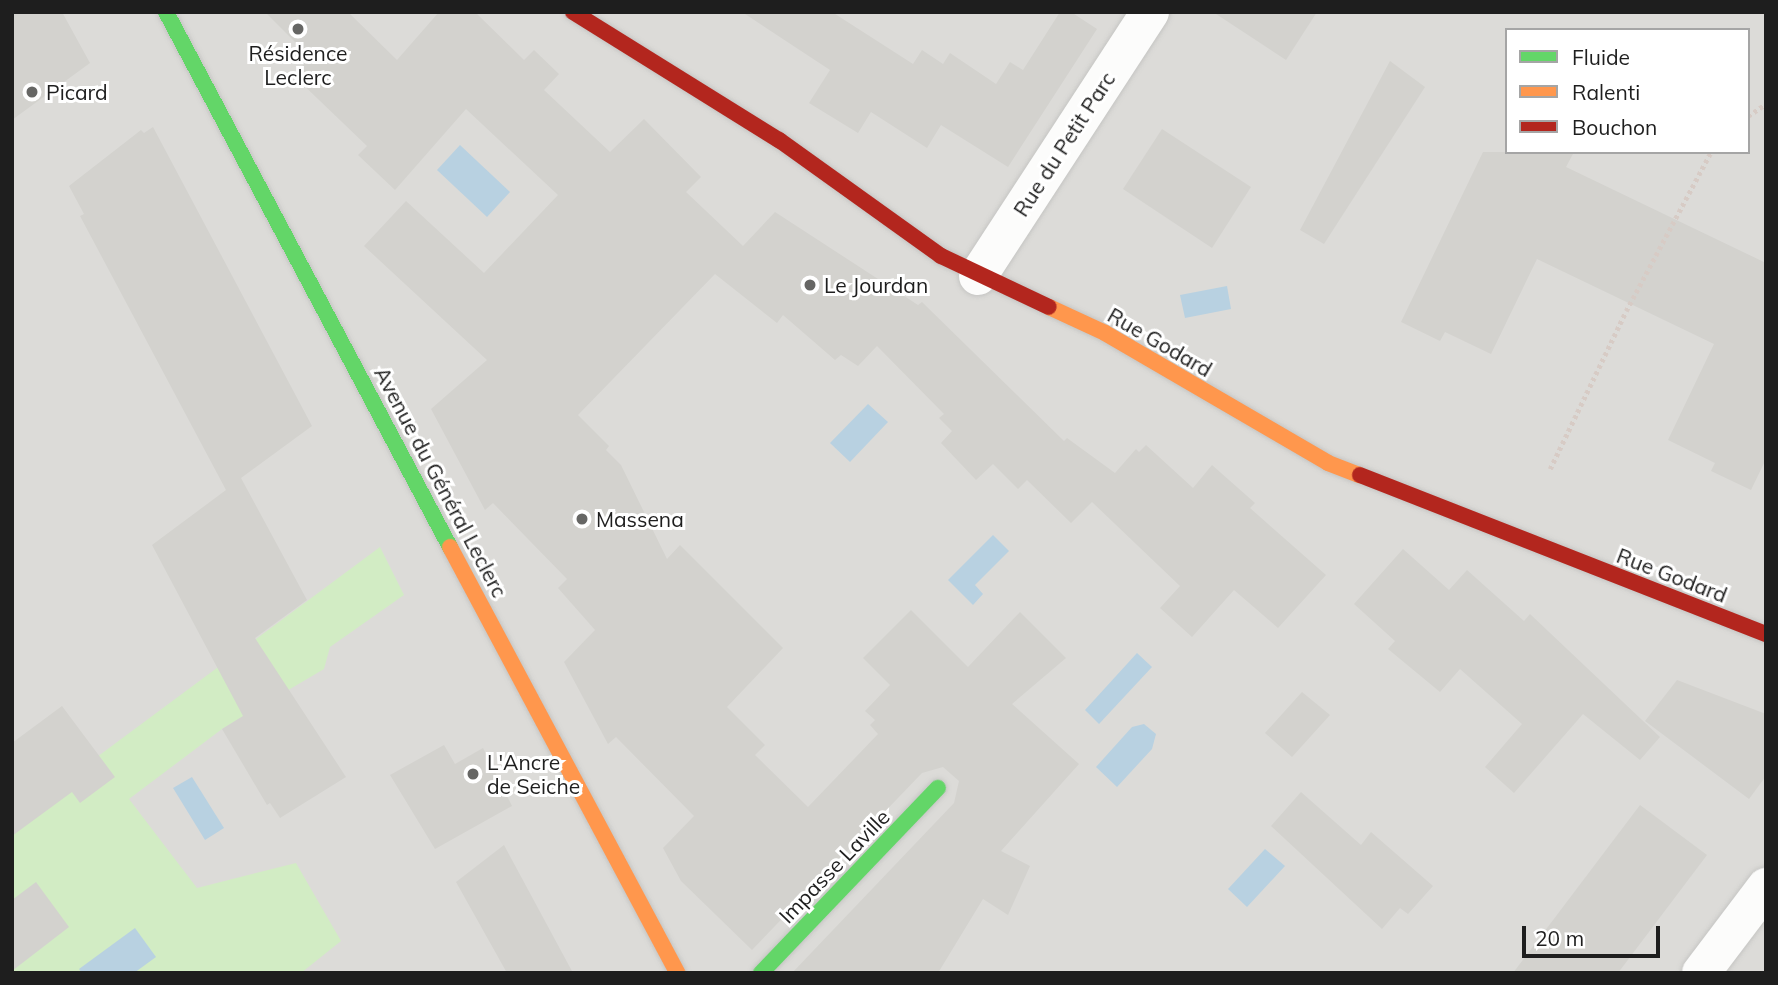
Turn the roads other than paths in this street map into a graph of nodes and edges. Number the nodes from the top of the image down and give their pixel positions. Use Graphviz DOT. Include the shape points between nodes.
graph roads {
  1 [pos="166,12"];
  2 [pos="573,12"];
  3 [pos="1150,12"];
  4 [pos="978,276"];
  5 [pos="1766,634"];
  6 [pos="938,788"];
  7 [pos="1766,887"];
  8 [pos="677,973"];
  9 [pos="761,973"];
  10 [pos="1701,973"];
  1 -- 8 [label="street, Avenue du Général Leclerc"];
  2 -- 4 [label="street, Rue Godard" via="779,140 941,257"];
  3 -- 4 [label="street, Rue du Petit Parc"];
  4 -- 5 [label="street, Rue Godard" via="1105,332 1328,463"];
  6 -- 9 [label="street, Impasse Laville"];
  7 -- 10 [label="street"];
}
